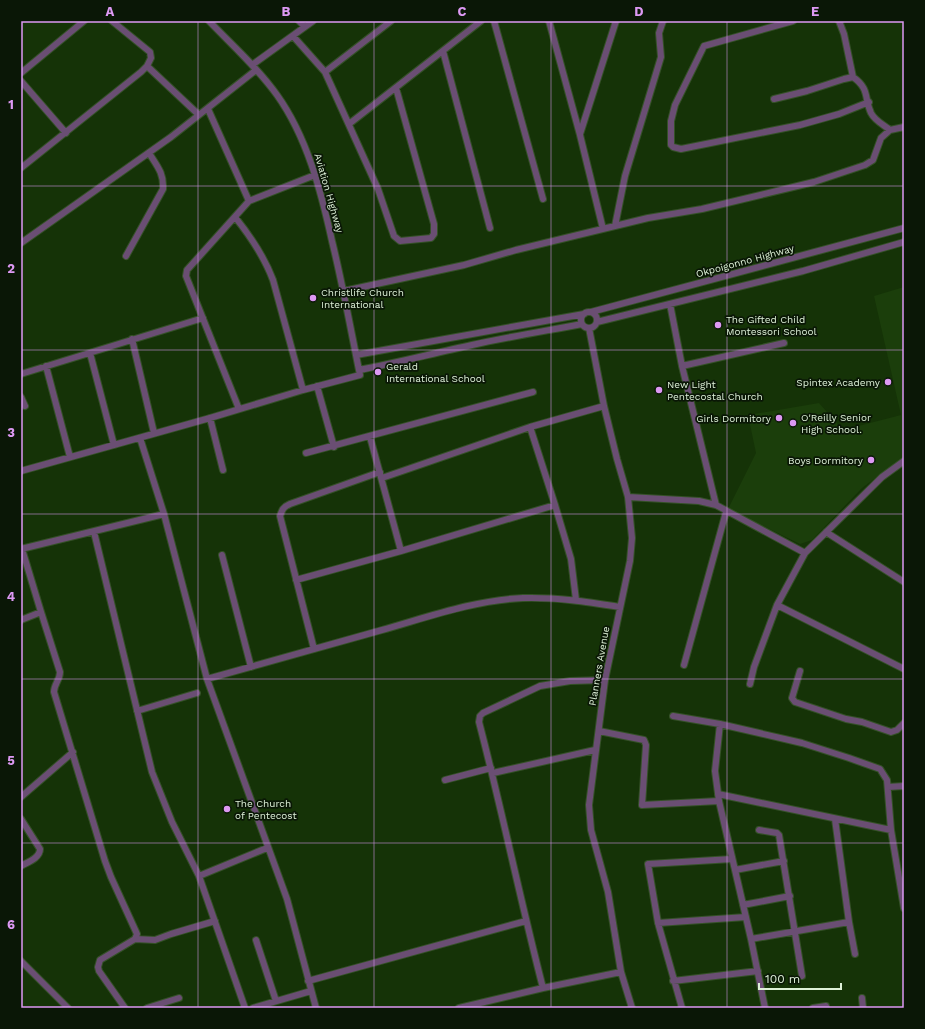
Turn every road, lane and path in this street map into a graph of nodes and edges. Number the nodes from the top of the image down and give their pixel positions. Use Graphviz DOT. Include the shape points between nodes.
graph roads {
  1 [pos="84,21"];
  2 [pos="112,21"];
  3 [pos="208,21"];
  4 [pos="299,21"];
  5 [pos="313,21"];
  6 [pos="391,21"];
  7 [pos="481,21"];
  8 [pos="494,21"];
  9 [pos="549,21"];
  10 [pos="616,21"];
  11 [pos="663,21"];
  12 [pos="793,21"];
  13 [pos="839,21"];
  14 [pos="305,28"];
  15 [pos="293,36"];
  16 [pos="443,51"];
  17 [pos="147,66"];
  18 [pos="254,68"];
  19 [pos="325,72"];
  20 [pos="21,73"];
  21 [pos="853,77"];
  22 [pos="21,80"];
  23 [pos="396,88"];
  24 [pos="774,99"];
  25 [pos="869,102"];
  26 [pos="208,109"];
  27 [pos="199,115"];
  28 [pos="349,124"];
  29 [pos="904,127"];
  30 [pos="890,130"];
  31 [pos="66,133"];
  32 [pos="580,135"];
  33 [pos="149,152"];
  34 [pos="21,168"];
  35 [pos="315,175"];
  36 [pos="543,200"];
  37 [pos="249,201"];
  38 [pos="235,217"];
  39 [pos="615,226"];
  40 [pos="490,228"];
  41 [pos="904,228"];
  42 [pos="603,229"];
  43 [pos="904,242"];
  44 [pos="21,243"];
  45 [pos="126,256"];
  46 [pos="344,291"];
  47 [pos="670,304"];
  48 [pos="591,312"];
  49 [pos="584,314"];
  50 [pos="203,318"];
  51 [pos="597,322"];
  52 [pos="582,324"];
  53 [pos="589,328"];
  54 [pos="132,340"];
  55 [pos="784,343"];
  56 [pos="90,353"];
  57 [pos="356,355"];
  58 [pos="46,366"];
  59 [pos="682,366"];
  60 [pos="359,373"];
  61 [pos="21,374"];
  62 [pos="317,386"];
  63 [pos="303,390"];
  64 [pos="533,392"];
  65 [pos="21,397"];
  66 [pos="25,406"];
  67 [pos="604,406"];
  68 [pos="239,409"];
  69 [pos="210,418"];
  70 [pos="530,427"];
  71 [pos="154,433"];
  72 [pos="370,437"];
  73 [pos="140,438"];
  74 [pos="114,444"];
  75 [pos="334,447"];
  76 [pos="306,453"];
  77 [pos="70,457"];
  78 [pos="904,462"];
  79 [pos="21,470"];
  80 [pos="223,470"];
  81 [pos="380,475"];
  82 [pos="628,497"];
  83 [pos="555,505"];
  84 [pos="716,505"];
  85 [pos="726,512"];
  86 [pos="164,514"];
  87 [pos="94,532"];
  88 [pos="826,532"];
  89 [pos="22,549"];
  90 [pos="401,552"];
  91 [pos="805,553"];
  92 [pos="222,555"];
  93 [pos="296,580"];
  94 [pos="904,582"];
  95 [pos="576,600"];
  96 [pos="777,605"];
  97 [pos="620,607"];
  98 [pos="41,612"];
  99 [pos="21,620"];
  100 [pos="314,649"];
  101 [pos="684,665"];
  102 [pos="251,667"];
  103 [pos="904,669"];
  104 [pos="800,672"];
  105 [pos="207,679"];
  106 [pos="605,680"];
  107 [pos="750,684"];
  108 [pos="197,693"];
  109 [pos="137,711"];
  110 [pos="673,716"];
  111 [pos="904,723"];
  112 [pos="720,724"];
  113 [pos="599,731"];
  114 [pos="595,750"];
  115 [pos="72,752"];
  116 [pos="492,770"];
  117 [pos="445,780"];
  118 [pos="904,786"];
  119 [pos="888,787"];
  120 [pos="21,797"];
  121 [pos="719,797"];
  122 [pos="21,819"];
  123 [pos="835,819"];
  124 [pos="759,830"];
  125 [pos="891,830"];
  126 [pos="267,848"];
  127 [pos="732,859"];
  128 [pos="784,861"];
  129 [pos="21,866"];
  130 [pos="735,870"];
  131 [pos="199,876"];
  132 [pos="790,896"];
  133 [pos="743,905"];
  134 [pos="904,908"];
  135 [pos="746,916"];
  136 [pos="215,921"];
  137 [pos="526,921"];
  138 [pos="848,922"];
  139 [pos="658,923"];
  140 [pos="795,932"];
  141 [pos="751,939"];
  142 [pos="136,940"];
  143 [pos="256,940"];
  144 [pos="855,954"];
  145 [pos="21,961"];
  146 [pos="758,971"];
  147 [pos="621,972"];
  148 [pos="802,976"];
  149 [pos="308,981"];
  150 [pos="673,981"];
  151 [pos="543,988"];
  152 [pos="310,991"];
  153 [pos="179,998"];
  154 [pos="862,998"];
  155 [pos="276,1001"];
  156 [pos="826,1006"];
  157 [pos="68,1008"];
  158 [pos="124,1008"];
  159 [pos="147,1008"];
  160 [pos="245,1008"];
  161 [pos="253,1008"];
  162 [pos="316,1008"];
  163 [pos="459,1008"];
  164 [pos="632,1008"];
  165 [pos="682,1008"];
  166 [pos="766,1008"];
  167 [pos="813,1008"];
  168 [pos="863,1008"];
  1 -- 20 [label="street"];
  2 -- 17 [label="street" via="150,52 151,58"];
  3 -- 18 [label="street, Aviation Highway"];
  4 -- 14 [label="street"];
  5 -- 14 [label="street"];
  6 -- 19 [label="street"];
  7 -- 16 [label="street"];
  8 -- 36 [label="street"];
  9 -- 32 [label="street"];
  10 -- 32 [label="street"];
  11 -- 39 [label="street" via="659,33 661,57 625,176"];
  12 -- 25 [label="street" via="704,46 675,105 671,121 673,147 681,149 800,125"];
  13 -- 21 [label="street"];
  14 -- 15 [label="street"];
  15 -- 18 [label="street"];
  15 -- 19 [label="street"];
  16 -- 23 [label="street"];
  16 -- 40 [label="street"];
  17 -- 27 [label="street"];
  17 -- 31 [label="street"];
  18 -- 26 [label="street"];
  18 -- 35 [label="street, Aviation Highway" via="277,94 301,139"];
  19 -- 28 [label="street"];
  21 -- 24 [label="street"];
  21 -- 25 [label="street" via="866,91"];
  22 -- 31 [label="street"];
  23 -- 28 [label="street"];
  23 -- 28 [label="street" via="434,224 434,234 431,238 400,241 394,236 378,189"];
  25 -- 30 [label="street" via="875,119"];
  26 -- 27 [label="street"];
  26 -- 37 [label="street"];
  27 -- 33 [label="street"];
  29 -- 30 [label="street"];
  30 -- 39 [label="street" via="881,138 873,160 865,166 814,182 740,200"];
  31 -- 34 [label="street"];
  32 -- 42 [label="street"];
  33 -- 44 [label="street"];
  33 -- 45 [label="street" via="162,172 163,189"];
  35 -- 37 [label="street"];
  35 -- 46 [label="street, Aviation Highway"];
  37 -- 38 [label="street"];
  38 -- 50 [label="street" via="186,273 186,280"];
  38 -- 63 [label="street" via="251,237 274,280"];
  39 -- 42 [label="street"];
  41 -- 48 [label="street, Okpoigonno Highway"];
  42 -- 46 [label="street" via="464,265"];
  43 -- 47 [label="street" via="803,271"];
  46 -- 57 [label="street, Aviation Highway"];
  47 -- 51 [label="street"];
  47 -- 59 [label="street"];
  48 -- 49 [label="street"];
  48 -- 51 [label="street"];
  49 -- 52 [label="street" via="581,317"];
  49 -- 57 [label="street"];
  50 -- 54 [label="street"];
  50 -- 68 [label="street"];
  51 -- 53 [label="street"];
  52 -- 53 [label="street"];
  52 -- 60 [label="street" via="432,354"];
  53 -- 67 [label="street, Planners Avenue"];
  54 -- 56 [label="street"];
  54 -- 71 [label="street"];
  55 -- 59 [label="street"];
  56 -- 58 [label="street"];
  56 -- 74 [label="street"];
  57 -- 60 [label="street, Aviation Highway"];
  58 -- 61 [label="street"];
  58 -- 77 [label="street"];
  59 -- 84 [label="street"];
  60 -- 62 [label="street"];
  62 -- 63 [label="street"];
  62 -- 75 [label="street"];
  63 -- 68 [label="street"];
  64 -- 72 [label="street"];
  65 -- 66 [label="street"];
  67 -- 70 [label="street"];
  67 -- 82 [label="street, Planners Avenue"];
  68 -- 69 [label="street"];
  69 -- 71 [label="street"];
  69 -- 80 [label="street"];
  70 -- 81 [label="street"];
  70 -- 83 [label="street"];
  71 -- 73 [label="street"];
  72 -- 75 [label="street"];
  72 -- 81 [label="street"];
  73 -- 74 [label="street"];
  73 -- 86 [label="street"];
  74 -- 77 [label="street"];
  75 -- 76 [label="street"];
  77 -- 79 [label="street"];
  78 -- 88 [label="street" via="882,477"];
  81 -- 90 [label="street"];
  81 -- 93 [label="street" via="285,506 280,516"];
  82 -- 84 [label="street" via="699,501"];
  82 -- 97 [label="street, Planners Avenue" via="631,517 630,561"];
  83 -- 90 [label="street"];
  83 -- 95 [label="street" via="571,559"];
  84 -- 85 [label="street"];
  85 -- 91 [label="street"];
  85 -- 101 [label="street"];
  86 -- 87 [label="street"];
  86 -- 105 [label="street"];
  87 -- 89 [label="street"];
  87 -- 109 [label="street"];
  88 -- 91 [label="street"];
  88 -- 94 [label="street"];
  89 -- 98 [label="street"];
  90 -- 93 [label="street"];
  91 -- 96 [label="street"];
  92 -- 102 [label="street"];
  93 -- 100 [label="street"];
  95 -- 97 [label="street"];
  95 -- 100 [label="street" via="524,598 493,601"];
  96 -- 103 [label="street"];
  96 -- 107 [label="street"];
  97 -- 106 [label="street, Planners Avenue"];
  98 -- 99 [label="street"];
  98 -- 115 [label="street" via="60,672 54,692"];
  100 -- 102 [label="street"];
  102 -- 105 [label="street"];
  104 -- 111 [label="street" via="792,698 794,702 890,732 897,730"];
  105 -- 126 [label="street"];
  106 -- 113 [label="street, Planners Avenue"];
  106 -- 116 [label="street" via="570,681 540,686 483,713 479,722"];
  108 -- 109 [label="street"];
  109 -- 131 [label="street" via="152,772 172,822"];
  110 -- 112 [label="street"];
  112 -- 119 [label="street" via="802,744 880,769 886,777"];
  112 -- 121 [label="street" via="716,771"];
  113 -- 114 [label="street, Planners Avenue"];
  113 -- 121 [label="street" via="644,740 646,745 642,805"];
  114 -- 116 [label="street"];
  114 -- 147 [label="street, Planners Avenue" via="589,822 608,892"];
  115 -- 120 [label="street"];
  115 -- 142 [label="street" via="105,861 137,934"];
  116 -- 117 [label="street"];
  116 -- 137 [label="street"];
  118 -- 119 [label="street"];
  119 -- 125 [label="street"];
  121 -- 123 [label="street"];
  121 -- 127 [label="street"];
  122 -- 129 [label="street" via="40,852"];
  123 -- 125 [label="street"];
  123 -- 138 [label="street"];
  124 -- 128 [label="street" via="778,833"];
  125 -- 134 [label="street"];
  126 -- 131 [label="street"];
  126 -- 149 [label="street" via="287,899"];
  127 -- 130 [label="street"];
  127 -- 139 [label="street" via="648,864"];
  128 -- 130 [label="street"];
  128 -- 132 [label="street"];
  130 -- 133 [label="street"];
  131 -- 136 [label="street"];
  132 -- 133 [label="street"];
  132 -- 140 [label="street"];
  133 -- 135 [label="street"];
  135 -- 139 [label="street"];
  135 -- 141 [label="street"];
  136 -- 142 [label="street" via="155,940"];
  136 -- 160 [label="street"];
  137 -- 149 [label="street"];
  137 -- 151 [label="street"];
  138 -- 140 [label="street"];
  138 -- 144 [label="street"];
  139 -- 150 [label="street"];
  140 -- 141 [label="street"];
  140 -- 148 [label="street"];
  141 -- 146 [label="street"];
  142 -- 158 [label="street" via="100,960 98,967"];
  143 -- 155 [label="street"];
  145 -- 157 [label="street"];
  146 -- 150 [label="street"];
  146 -- 166 [label="street"];
  147 -- 151 [label="street"];
  147 -- 164 [label="street, Planners Avenue"];
  149 -- 152 [label="street"];
  150 -- 165 [label="street"];
  151 -- 163 [label="street"];
  152 -- 155 [label="street"];
  152 -- 162 [label="street"];
  153 -- 159 [label="street"];
  154 -- 168 [label="street"];
  155 -- 161 [label="street"];
  156 -- 167 [label="street"];
}
